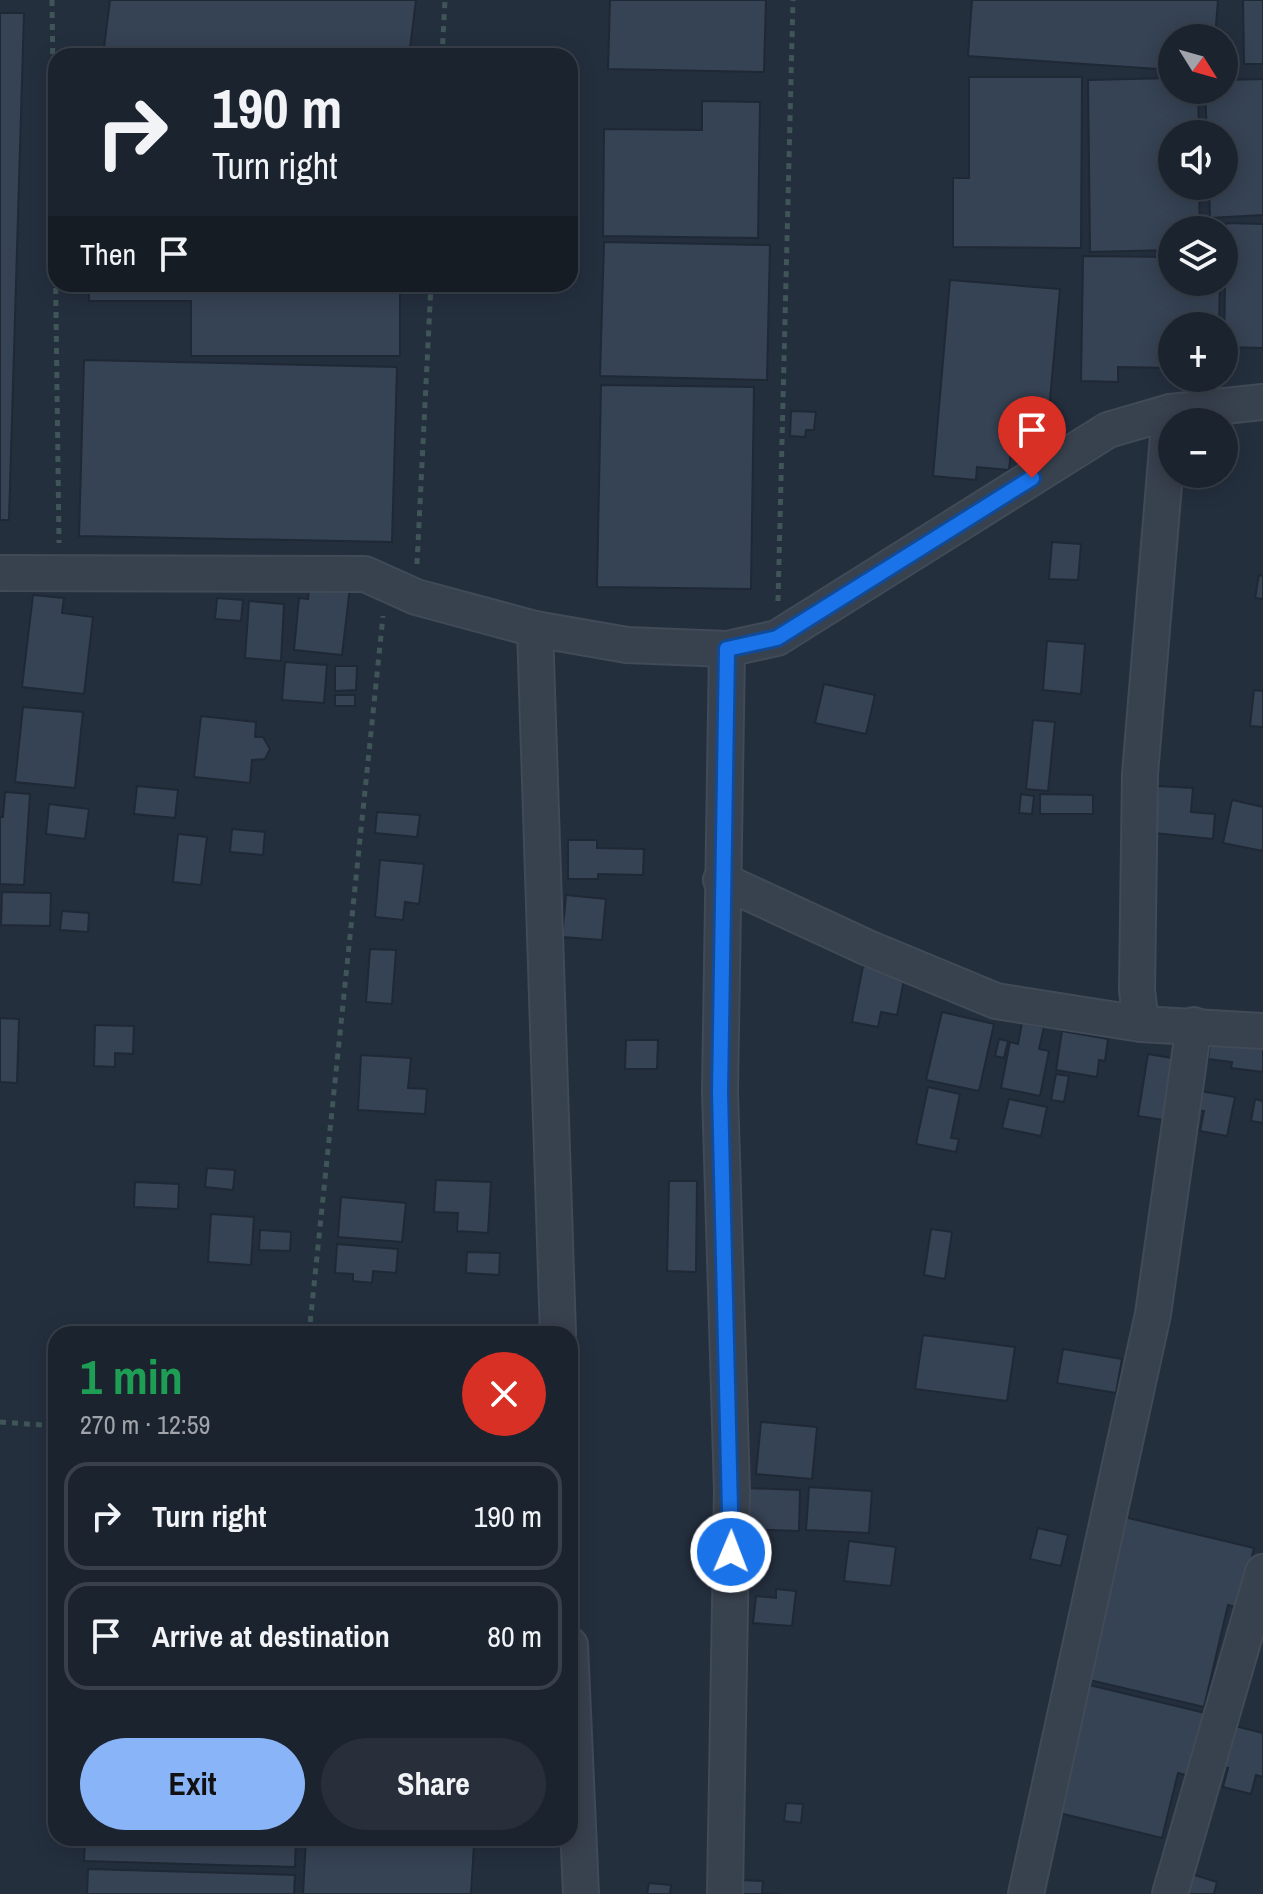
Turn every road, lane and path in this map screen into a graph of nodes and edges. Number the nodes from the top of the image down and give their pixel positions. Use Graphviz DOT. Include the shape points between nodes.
graph roads {
  1 [pos="52,0"];
  2 [pos="445,0"];
  3 [pos="793,0"];
  4 [pos="53,48"];
  5 [pos="442,48"];
  6 [pos="56,292"];
  7 [pos="430,292"];
  8 [pos="1263,402"];
  9 [pos="1207,408"];
  10 [pos="1158,415"];
  11 [pos="1164,488"];
  12 [pos="0,573"];
  13 [pos="59,573"];
  14 [pos="401,590"];
  15 [pos="535,629"];
  16 [pos="777,638"];
  17 [pos="727,649"];
  18 [pos="721,880"];
  19 [pos="1141,1024"];
  20 [pos="1194,1025"];
  21 [pos="1263,1031"];
  22 [pos="310,1326"];
  23 [pos="558,1326"];
  24 [pos="0,1422"];
  25 [pos="48,1425"];
  26 [pos="1263,1572"];
  27 [pos="578,1826"];
  28 [pos="581,1894"];
  29 [pos="725,1894"];
  30 [pos="1026,1894"];
  31 [pos="1170,1894"];
  1 -- 4 [label="path"];
  2 -- 5 [label="path"];
  3 -- 16 [label="path"];
  6 -- 13 [label="path"];
  7 -- 14 [label="path"];
  8 -- 9 [label="street"];
  10 -- 16 [label="street" via="1108,430"];
  11 -- 19 [label="street" via="1140,774"];
  12 -- 13 [label="street"];
  13 -- 14 [label="street" via="365,574"];
  14 -- 15 [label="street"];
  14 -- 22 [label="path"];
  15 -- 17 [label="street" via="627,645"];
  15 -- 23 [label="street"];
  16 -- 17 [label="street"];
  17 -- 18 [label="street"];
  18 -- 19 [label="street" via="996,1001"];
  18 -- 29 [label="street" via="720,1092 732,1490"];
  19 -- 20 [label="street"];
  20 -- 21 [label="street"];
  20 -- 30 [label="street" via="1153,1314"];
  24 -- 25 [label="path"];
  26 -- 31 [label="street"];
  27 -- 28 [label="street"];
}
